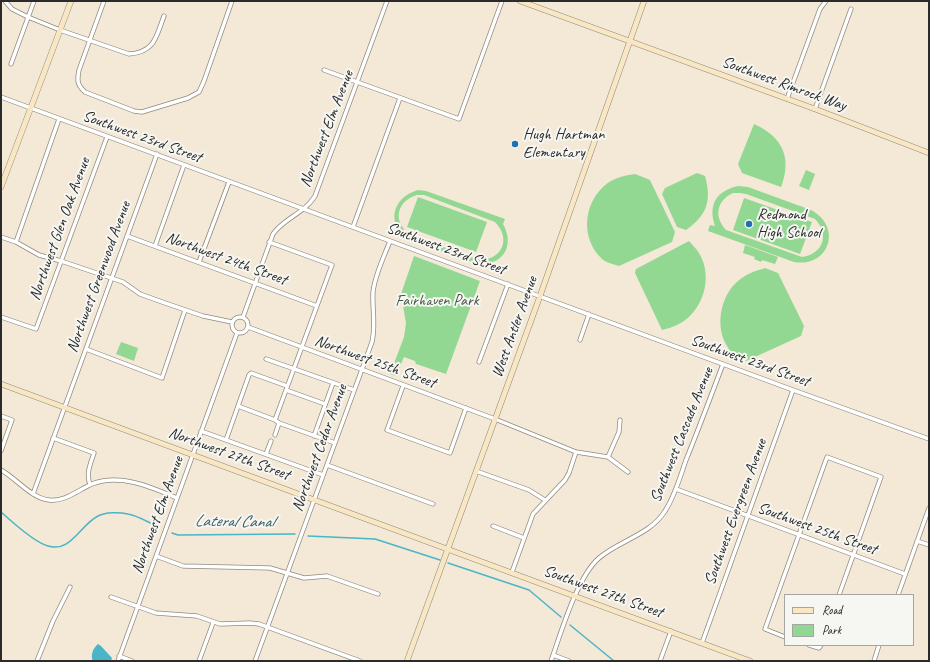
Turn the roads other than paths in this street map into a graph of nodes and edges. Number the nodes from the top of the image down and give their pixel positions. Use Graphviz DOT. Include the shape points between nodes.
graph roads {
  1 [pos="5,1"];
  2 [pos="34,1"];
  3 [pos="71,1"];
  4 [pos="104,1"];
  5 [pos="232,1"];
  6 [pos="387,1"];
  7 [pos="502,1"];
  8 [pos="520,1"];
  9 [pos="644,1"];
  10 [pos="826,1"];
  11 [pos="851,9"];
  12 [pos="164,16"];
  13 [pos="28,17"];
  14 [pos="60,30"];
  15 [pos="90,40"];
  16 [pos="630,42"];
  17 [pos="11,64"];
  18 [pos="324,70"];
  19 [pos="357,82"];
  20 [pos="1,97"];
  21 [pos="400,98"];
  22 [pos="787,99"];
  23 [pos="30,108"];
  24 [pos="815,109"];
  25 [pos="59,119"];
  26 [pos="107,137"];
  27 [pos="929,153"];
  28 [pos="157,154"];
  29 [pos="184,165"];
  30 [pos="229,182"];
  31 [pos="1,187"];
  32 [pos="304,209"];
  33 [pos="353,228"];
  34 [pos="127,236"];
  35 [pos="1,237"];
  36 [pos="390,241"];
  37 [pos="16,242"];
  38 [pos="269,242"];
  39 [pos="155,246"];
  40 [pos="61,261"];
  41 [pos="199,262"];
  42 [pos="112,278"];
  43 [pos="254,283"];
  44 [pos="508,284"];
  45 [pos="540,296"];
  46 [pos="317,306"];
  47 [pos="186,310"];
  48 [pos="589,314"];
  49 [pos="243,317"];
  50 [pos="1,318"];
  51 [pos="232,322"];
  52 [pos="248,327"];
  53 [pos="237,333"];
  54 [pos="580,340"];
  55 [pos="301,348"];
  56 [pos="86,349"];
  57 [pos="266,359"];
  58 [pos="479,362"];
  59 [pos="723,364"];
  60 [pos="294,369"];
  61 [pos="361,370"];
  62 [pos="333,383"];
  63 [pos="1,384"];
  64 [pos="403,386"];
  65 [pos="287,388"];
  66 [pos="354,390"];
  67 [pos="793,390"];
  68 [pos="325,404"];
  69 [pos="238,406"];
  70 [pos="64,407"];
  71 [pos="466,408"];
  72 [pos="1,416"];
  73 [pos="495,419"];
  74 [pos="275,420"];
  75 [pos="620,420"];
  76 [pos="279,423"];
  77 [pos="201,431"];
  78 [pos="275,435"];
  79 [pos="314,436"];
  80 [pos="53,438"];
  81 [pos="929,439"];
  82 [pos="226,440"];
  83 [pos="271,441"];
  84 [pos="334,443"];
  85 [pos="1,451"];
  86 [pos="576,452"];
  87 [pos="193,454"];
  88 [pos="266,454"];
  89 [pos="608,457"];
  90 [pos="327,465"];
  91 [pos="1,470"];
  92 [pos="476,471"];
  93 [pos="628,472"];
  94 [pos="323,475"];
  95 [pos="90,485"];
  96 [pos="676,489"];
  97 [pos="33,494"];
  98 [pos="177,498"];
  99 [pos="313,499"];
  100 [pos="545,500"];
  101 [pos="433,504"];
  102 [pos="929,508"];
  103 [pos="748,516"];
  104 [pos="493,526"];
  105 [pos="799,535"];
  106 [pos="524,538"];
  107 [pos="917,541"];
  108 [pos="929,545"];
  109 [pos="448,549"];
  110 [pos="853,555"];
  111 [pos="156,556"];
  112 [pos="512,572"];
  113 [pos="287,573"];
  114 [pos="905,574"];
  115 [pos="70,587"];
  116 [pos="378,594"];
  117 [pos="839,594"];
  118 [pos="898,594"];
  119 [pos="575,596"];
  120 [pos="111,597"];
  121 [pos="137,606"];
  122 [pos="213,622"];
  123 [pos="268,627"];
  124 [pos="671,631"];
  125 [pos="784,637"];
  126 [pos="702,643"];
  127 [pos="879,646"];
  128 [pos="553,655"];
  129 [pos="119,656"];
  130 [pos="746,660"];
  131 [pos="37,661"];
  132 [pos="118,661"];
  133 [pos="132,661"];
  134 [pos="199,661"];
  135 [pos="255,661"];
  136 [pos="360,661"];
  137 [pos="407,661"];
  138 [pos="551,661"];
  139 [pos="569,661"];
  140 [pos="660,661"];
  141 [pos="874,661"];
  1 -- 13 [label="street" via="12,9"];
  2 -- 13 [label="street"];
  3 -- 14 [label="street"];
  4 -- 15 [label="street"];
  5 -- 15 [label="street" via="199,92 188,98 142,112 85,92 80,87 77,80 78,70"];
  6 -- 19 [label="street, Northwest Elm Avenue"];
  7 -- 21 [label="street" via="459,119"];
  8 -- 16 [label="street, Southwest Rimrock Way"];
  9 -- 16 [label="street, West Antler Avenue"];
  10 -- 22 [label="street" via="820,9"];
  11 -- 24 [label="street"];
  12 -- 15 [label="street" via="155,39 147,50 136,54 129,54"];
  13 -- 14 [label="street"];
  13 -- 17 [label="street"];
  14 -- 15 [label="street"];
  14 -- 23 [label="street"];
  16 -- 22 [label="street, Southwest Rimrock Way"];
  16 -- 45 [label="street, West Antler Avenue"];
  18 -- 19 [label="street"];
  19 -- 21 [label="street"];
  19 -- 32 [label="street, Northwest Elm Avenue" via="315,196"];
  20 -- 23 [label="street, Southwest 23rd Street"];
  21 -- 33 [label="street"];
  22 -- 24 [label="street, Southwest Rimrock Way"];
  23 -- 25 [label="street, Southwest 23rd Street"];
  23 -- 31 [label="street"];
  24 -- 27 [label="street, Southwest Rimrock Way"];
  25 -- 26 [label="street, Southwest 23rd Street"];
  25 -- 37 [label="street"];
  26 -- 28 [label="street, Southwest 23rd Street"];
  26 -- 40 [label="street, Northwest Glen Oak Avenue"];
  28 -- 29 [label="street, Southwest 23rd Street"];
  28 -- 34 [label="street, Northwest Greenwood Avenue"];
  29 -- 30 [label="street, Southwest 23rd Street"];
  29 -- 39 [label="street"];
  30 -- 32 [label="street, Southwest 23rd Street"];
  30 -- 41 [label="street"];
  32 -- 33 [label="street, Southwest 23rd Street"];
  32 -- 38 [label="street, Northwest Elm Avenue" via="277,228"];
  33 -- 36 [label="street, Southwest 23rd Street"];
  34 -- 39 [label="street, Northwest 24th Street"];
  34 -- 42 [label="street, Northwest Greenwood Avenue"];
  35 -- 37 [label="street"];
  36 -- 44 [label="street, Southwest 23rd Street"];
  36 -- 61 [label="street, Northwest Cedar Avenue" via="375,280 374,332"];
  37 -- 40 [label="street" via="38,255"];
  38 -- 43 [label="street, Northwest Elm Avenue"];
  38 -- 46 [label="street" via="332,265"];
  39 -- 41 [label="street, Northwest 24th Street"];
  40 -- 42 [label="street"];
  40 -- 50 [label="street, Northwest Glen Oak Avenue" via="36,329"];
  41 -- 43 [label="street, Northwest 24th Street"];
  42 -- 47 [label="street" via="140,294"];
  42 -- 56 [label="street, Northwest Greenwood Avenue"];
  43 -- 46 [label="street, Northwest 24th Street"];
  43 -- 49 [label="street, Northwest Elm Avenue"];
  44 -- 45 [label="street, Southwest 23rd Street"];
  44 -- 58 [label="street"];
  45 -- 48 [label="street, Southwest 23rd Street"];
  45 -- 73 [label="street, West Antler Avenue"];
  46 -- 55 [label="street"];
  47 -- 51 [label="street"];
  47 -- 56 [label="street" via="162,378"];
  48 -- 54 [label="street"];
  48 -- 59 [label="street, Southwest 23rd Street"];
  49 -- 51 [label="street" via="238,317"];
  49 -- 52 [label="street" via="248,322"];
  51 -- 53 [label="street"];
  52 -- 53 [label="street" via="245,332"];
  52 -- 55 [label="street, Northwest 25th Street"];
  53 -- 77 [label="street, Northwest Elm Avenue"];
  55 -- 60 [label="street"];
  55 -- 61 [label="street, Northwest 25th Street"];
  56 -- 70 [label="street, Northwest Greenwood Avenue"];
  57 -- 60 [label="street"];
  59 -- 67 [label="street, Southwest 23rd Street"];
  59 -- 96 [label="street, Southwest Cascade Avenue"];
  60 -- 62 [label="street"];
  60 -- 65 [label="street"];
  61 -- 64 [label="street, Northwest 25th Street"];
  61 -- 66 [label="street, Northwest Cedar Avenue"];
  62 -- 66 [label="street"];
  62 -- 68 [label="street"];
  63 -- 70 [label="street, Northwest 27th Street"];
  64 -- 71 [label="street, Northwest 25th Street"];
  64 -- 71 [label="street" via="387,430 450,453"];
  65 -- 68 [label="street"];
  65 -- 69 [label="street" via="252,373"];
  65 -- 74 [label="street"];
  66 -- 84 [label="street, Northwest Cedar Avenue"];
  67 -- 81 [label="street, Southwest 23rd Street"];
  67 -- 103 [label="street, Southwest Evergreen Avenue"];
  68 -- 79 [label="street"];
  69 -- 74 [label="street"];
  69 -- 82 [label="street"];
  70 -- 80 [label="street, Northwest Greenwood Avenue"];
  70 -- 87 [label="street, Northwest 27th Street"];
  71 -- 73 [label="street, Northwest 25th Street"];
  72 -- 85 [label="street" via="12,420"];
  73 -- 86 [label="street"];
  73 -- 92 [label="street, West Antler Avenue"];
  74 -- 76 [label="street"];
  75 -- 89 [label="street" via="619,432"];
  76 -- 78 [label="street"];
  76 -- 79 [label="street"];
  77 -- 82 [label="street"];
  77 -- 87 [label="street, Northwest Elm Avenue"];
  79 -- 84 [label="street"];
  80 -- 95 [label="street" via="94,453 87,478"];
  80 -- 97 [label="street, Northwest Greenwood Avenue"];
  82 -- 88 [label="street"];
  83 -- 88 [label="street"];
  84 -- 90 [label="street, Northwest Cedar Avenue"];
  86 -- 89 [label="street"];
  86 -- 100 [label="street" via="565,480"];
  87 -- 98 [label="street, Northwest Elm Avenue"];
  87 -- 99 [label="street, Northwest 27th Street"];
  88 -- 94 [label="street"];
  89 -- 93 [label="street"];
  90 -- 94 [label="street, Northwest Cedar Avenue"];
  90 -- 101 [label="street"];
  91 -- 97 [label="street"];
  92 -- 100 [label="street" via="529,490"];
  92 -- 109 [label="street, West Antler Avenue"];
  94 -- 99 [label="street, Northwest Cedar Avenue"];
  95 -- 97 [label="street" via="59,500 50,501"];
  95 -- 98 [label="street" via="119,480 146,485"];
  96 -- 103 [label="street, Southwest 25th Street"];
  96 -- 119 [label="street, Southwest Cascade Avenue" via="659,520 600,558 587,571"];
  98 -- 111 [label="street, Northwest Elm Avenue"];
  99 -- 109 [label="street, Northwest 27th Street"];
  99 -- 113 [label="street, Northwest Cedar Avenue"];
  100 -- 106 [label="street" via="533,514"];
  102 -- 107 [label="street"];
  103 -- 105 [label="street, Southwest 25th Street"];
  103 -- 126 [label="street, Southwest Evergreen Avenue"];
  104 -- 106 [label="street"];
  105 -- 110 [label="street, Southwest 25th Street"];
  105 -- 110 [label="street" via="827,457 850,465 880,477"];
  105 -- 125 [label="street" via="765,629"];
  106 -- 112 [label="street"];
  107 -- 108 [label="street"];
  107 -- 114 [label="street"];
  109 -- 112 [label="street, Southwest 27th Street"];
  109 -- 137 [label="street, West Antler Avenue"];
  110 -- 114 [label="street, Southwest 25th Street"];
  110 -- 117 [label="street"];
  111 -- 113 [label="street" via="183,566 270,568"];
  111 -- 121 [label="street, Northwest Elm Avenue"];
  112 -- 119 [label="street, Southwest 27th Street"];
  113 -- 116 [label="street" via="304,578 327,576"];
  113 -- 123 [label="street, Northwest Cedar Avenue"];
  114 -- 118 [label="street"];
  115 -- 131 [label="street"];
  119 -- 124 [label="street, Southwest 27th Street"];
  119 -- 128 [label="street, Southwest Cascade Avenue"];
  120 -- 121 [label="street"];
  121 -- 122 [label="street" via="156,613 197,616"];
  121 -- 129 [label="street, Northwest Elm Avenue"];
  122 -- 123 [label="street" via="250,623"];
  122 -- 134 [label="street"];
  123 -- 135 [label="street, Northwest Cedar Avenue"];
  123 -- 136 [label="street"];
  124 -- 126 [label="street, Southwest 27th Street"];
  124 -- 140 [label="street"];
  126 -- 130 [label="street, Southwest 27th Street"];
  127 -- 141 [label="street"];
  128 -- 138 [label="street, Southwest Cascade Avenue"];
  128 -- 139 [label="street"];
  129 -- 132 [label="street, Northwest Elm Avenue"];
  129 -- 133 [label="street"];
}
